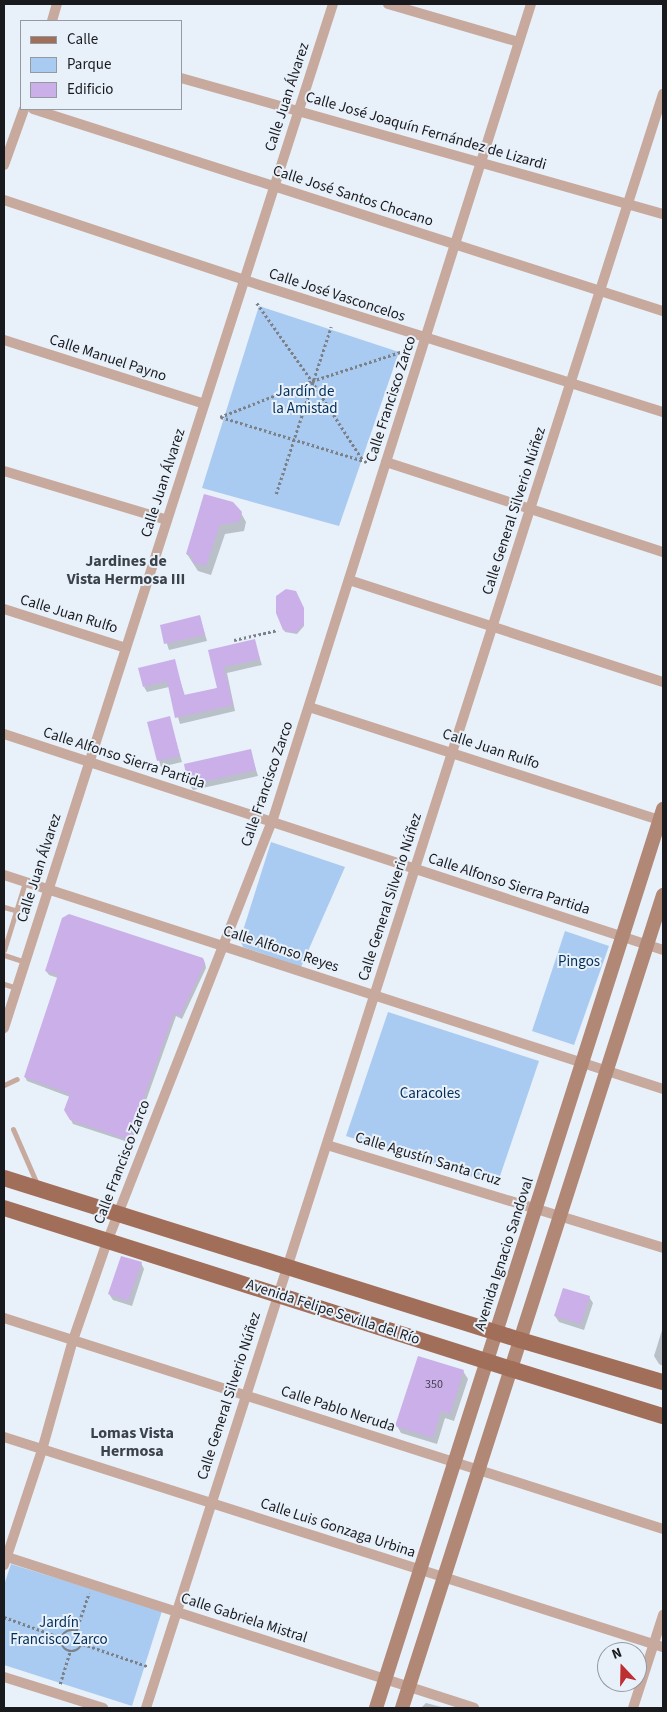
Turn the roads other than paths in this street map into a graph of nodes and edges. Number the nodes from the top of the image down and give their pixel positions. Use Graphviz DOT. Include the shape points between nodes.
graph roads {
  1 [pos="57,4"];
  2 [pos="333,4"];
  3 [pos="388,4"];
  4 [pos="531,4"];
  5 [pos="52,20"];
  6 [pos="519,42"];
  7 [pos="182,78"];
  8 [pos="663,94"];
  9 [pos="24,110"];
  10 [pos="36,110"];
  11 [pos="298,111"];
  12 [pos="481,163"];
  13 [pos="4,165"];
  14 [pos="274,186"];
  15 [pos="4,200"];
  16 [pos="628,204"];
  17 [pos="663,214"];
  18 [pos="455,244"];
  19 [pos="244,280"];
  20 [pos="600,291"];
  21 [pos="663,311"];
  22 [pos="425,339"];
  23 [pos="4,340"];
  24 [pos="570,385"];
  25 [pos="204,404"];
  26 [pos="663,412"];
  27 [pos="386,462"];
  28 [pos="4,472"];
  29 [pos="530,509"];
  30 [pos="167,520"];
  31 [pos="663,552"];
  32 [pos="349,580"];
  33 [pos="4,609"];
  34 [pos="493,627"];
  35 [pos="126,648"];
  36 [pos="663,682"];
  37 [pos="309,706"];
  38 [pos="4,734"];
  39 [pos="452,753"];
  40 [pos="89,762"];
  41 [pos="662,817"];
  42 [pos="272,822"];
  43 [pos="415,869"];
  44 [pos="4,875"];
  45 [pos="26,882"];
  46 [pos="48,890"];
  47 [pos="663,895"];
  48 [pos="4,907"];
  49 [pos="18,911"];
  50 [pos="660,916"];
  51 [pos="623,937"];
  52 [pos="647,945"];
  53 [pos="223,946"];
  54 [pos="4,950"];
  55 [pos="663,950"];
  56 [pos="4,955"];
  57 [pos="25,962"];
  58 [pos="4,984"];
  59 [pos="17,988"];
  60 [pos="375,996"];
  61 [pos="4,1028"];
  62 [pos="582,1063"];
  63 [pos="607,1071"];
  64 [pos="17,1079"];
  65 [pos="4,1085"];
  66 [pos="663,1089"];
  67 [pos="12,1129"];
  68 [pos="327,1145"];
  69 [pos="4,1178"];
  70 [pos="40,1189"];
  71 [pos="4,1208"];
  72 [pos="536,1208"];
  73 [pos="118,1214"];
  74 [pos="560,1215"];
  75 [pos="107,1242"];
  76 [pos="663,1248"];
  77 [pos="287,1266"];
  78 [pos="278,1294"];
  79 [pos="4,1318"];
  80 [pos="496,1331"];
  81 [pos="73,1340"];
  82 [pos="520,1340"];
  83 [pos="487,1361"];
  84 [pos="511,1370"];
  85 [pos="663,1382"];
  86 [pos="245,1395"];
  87 [pos="663,1416"];
  88 [pos="4,1437"];
  89 [pos="42,1450"];
  90 [pos="454,1462"];
  91 [pos="478,1470"];
  92 [pos="211,1503"];
  93 [pos="663,1529"];
  94 [pos="5,1559"];
  95 [pos="420,1570"];
  96 [pos="444,1577"];
  97 [pos="177,1612"];
  98 [pos="663,1616"];
  99 [pos="659,1645"];
  100 [pos="4,1677"];
  101 [pos="385,1679"];
  102 [pos="408,1687"];
  103 [pos="103,1708"];
  104 [pos="146,1708"];
  105 [pos="376,1708"];
  106 [pos="402,1708"];
  107 [pos="474,1708"];
  108 [pos="633,1708"];
  1 -- 5 [label="street"];
  2 -- 11 [label="street, Calle Juan Álvarez"];
  3 -- 6 [label="street"];
  4 -- 6 [label="street, Calle Francisco Zarco"];
  6 -- 12 [label="street, Calle Francisco Zarco"];
  7 -- 11 [label="street, Calle José Joaquín Fernández de Lizardi"];
  8 -- 16 [label="street, Calle General Silverio Núñez"];
  9 -- 13 [label="street"];
  10 -- 14 [label="street, Calle José Santos Chocano"];
  11 -- 12 [label="street, Calle José Joaquín Fernández de Lizardi"];
  11 -- 14 [label="street, Calle Juan Álvarez"];
  12 -- 16 [label="street, Calle José Joaquín Fernández de Lizardi"];
  12 -- 18 [label="street, Calle Francisco Zarco"];
  14 -- 18 [label="street, Calle José Santos Chocano"];
  14 -- 19 [label="street, Calle Juan Álvarez"];
  15 -- 19 [label="street, Calle José Vasconcelos"];
  16 -- 17 [label="street, Calle José Joaquín Fernández de Lizardi"];
  16 -- 20 [label="street, Calle General Silverio Núñez"];
  18 -- 20 [label="street, Calle José Santos Chocano"];
  18 -- 22 [label="street, Calle Francisco Zarco"];
  19 -- 22 [label="street, Calle José Vasconcelos"];
  19 -- 25 [label="street, Calle Juan Álvarez"];
  20 -- 21 [label="street, Calle José Santos Chocano"];
  20 -- 24 [label="street, Calle General Silverio Núñez"];
  22 -- 24 [label="street, Calle José Vasconcelos"];
  22 -- 27 [label="street, Calle Francisco Zarco"];
  23 -- 25 [label="street, Calle Manuel Payno"];
  24 -- 26 [label="street, Calle José Vasconcelos"];
  24 -- 29 [label="street, Calle General Silverio Núñez"];
  25 -- 30 [label="street, Calle Juan Álvarez"];
  27 -- 29 [label="street"];
  27 -- 32 [label="street, Calle Francisco Zarco"];
  28 -- 30 [label="street"];
  29 -- 31 [label="street"];
  29 -- 34 [label="street, Calle General Silverio Núñez"];
  30 -- 35 [label="street, Calle Juan Álvarez"];
  32 -- 34 [label="street"];
  32 -- 37 [label="street, Calle Francisco Zarco"];
  33 -- 35 [label="street, Calle Juan Rulfo"];
  34 -- 36 [label="street"];
  34 -- 39 [label="street, Calle General Silverio Núñez"];
  35 -- 40 [label="street, Calle Juan Álvarez"];
  37 -- 39 [label="street, Calle Juan Rulfo"];
  37 -- 42 [label="street, Calle Francisco Zarco"];
  38 -- 40 [label="street, Calle Alfonso Sierra Partida"];
  39 -- 41 [label="street, Calle Juan Rulfo"];
  39 -- 43 [label="street, Calle General Silverio Núñez"];
  40 -- 42 [label="street, Calle Alfonso Sierra Partida"];
  40 -- 46 [label="street, Calle Juan Álvarez"];
  41 -- 51 [label="main road, Avenida Ignacio Sandoval"];
  42 -- 43 [label="street, Calle Alfonso Sierra Partida"];
  42 -- 53 [label="street, Calle Francisco Zarco"];
  43 -- 51 [label="street, Calle Alfonso Sierra Partida"];
  43 -- 60 [label="street, Calle General Silverio Núñez"];
  44 -- 45 [label="street, Calle Alfonso Reyes"];
  45 -- 46 [label="street, Calle Alfonso Reyes"];
  45 -- 49 [label="lane"];
  46 -- 53 [label="street, Calle Alfonso Reyes"];
  46 -- 57 [label="street, Calle Juan Álvarez"];
  47 -- 50 [label="main road"];
  48 -- 49 [label="lane"];
  49 -- 54 [label="lane"];
  50 -- 52 [label="main road"];
  51 -- 52 [label="street, Calle Alfonso Sierra Partida"];
  51 -- 62 [label="main road, Avenida Ignacio Sandoval"];
  52 -- 55 [label="street, Calle Alfonso Sierra Partida"];
  52 -- 63 [label="main road"];
  53 -- 60 [label="street, Calle Alfonso Reyes"];
  53 -- 73 [label="street, Calle Francisco Zarco"];
  56 -- 57 [label="lane"];
  57 -- 59 [label="street, Calle Juan Álvarez"];
  58 -- 59 [label="lane"];
  59 -- 61 [label="street, Calle Juan Álvarez"];
  60 -- 62 [label="street, Calle Alfonso Reyes"];
  60 -- 68 [label="street, Calle General Silverio Núñez"];
  62 -- 63 [label="street, Calle Alfonso Reyes"];
  62 -- 72 [label="main road, Avenida Ignacio Sandoval"];
  63 -- 66 [label="street, Calle Alfonso Reyes"];
  63 -- 74 [label="main road"];
  64 -- 65 [label="lane"];
  67 -- 70 [label="lane"];
  68 -- 72 [label="street, Calle Agustín Santa Cruz"];
  68 -- 77 [label="street, Calle General Silverio Núñez"];
  69 -- 70 [label="main road, Avenida Felipe Sevilla del Río"];
  70 -- 73 [label="main road, Avenida Felipe Sevilla del Río"];
  71 -- 75 [label="main road, Avenida Felipe Sevilla del Río"];
  72 -- 74 [label="street, Calle Agustín Santa Cruz"];
  72 -- 80 [label="main road, Avenida Ignacio Sandoval"];
  73 -- 75 [label="street, Calle Francisco Zarco"];
  73 -- 77 [label="main road, Avenida Felipe Sevilla del Río"];
  74 -- 76 [label="street, Calle Agustín Santa Cruz"];
  74 -- 82 [label="main road"];
  75 -- 78 [label="main road, Avenida Felipe Sevilla del Río"];
  75 -- 81 [label="street, Calle Francisco Zarco"];
  77 -- 78 [label="street, Calle General Silverio Núñez"];
  77 -- 80 [label="main road, Avenida Felipe Sevilla del Río"];
  78 -- 83 [label="main road, Avenida Felipe Sevilla del Río"];
  78 -- 86 [label="street, Calle General Silverio Núñez"];
  79 -- 81 [label="street, Calle Pablo Neruda"];
  80 -- 82 [label="main road, Avenida Felipe Sevilla del Río"];
  80 -- 83 [label="main road, Avenida Ignacio Sandoval"];
  81 -- 86 [label="street, Calle Pablo Neruda"];
  81 -- 89 [label="street, Calle Francisco Zarco"];
  82 -- 84 [label="main road"];
  82 -- 85 [label="main road, Avenida Felipe Sevilla del Río"];
  83 -- 84 [label="main road, Avenida Felipe Sevilla del Río"];
  83 -- 90 [label="main road, Avenida Ignacio Sandoval"];
  84 -- 87 [label="main road, Avenida Felipe Sevilla del Río"];
  84 -- 91 [label="main road"];
  86 -- 90 [label="street, Calle Pablo Neruda"];
  86 -- 92 [label="street, Calle General Silverio Núñez"];
  88 -- 89 [label="street, Calle Luis Gonzaga Urbina"];
  89 -- 92 [label="street, Calle Luis Gonzaga Urbina"];
  89 -- 94 [label="street, Calle Francisco Zarco"];
  90 -- 91 [label="street, Calle Pablo Neruda"];
  90 -- 95 [label="main road, Avenida Ignacio Sandoval"];
  91 -- 93 [label="street, Calle Pablo Neruda"];
  91 -- 96 [label="main road"];
  92 -- 95 [label="street, Calle Luis Gonzaga Urbina"];
  92 -- 97 [label="street, Calle General Silverio Núñez"];
  94 -- 97 [label="street, Calle Gabriela Mistral"];
  95 -- 96 [label="street, Calle Luis Gonzaga Urbina"];
  95 -- 101 [label="main road, Avenida Ignacio Sandoval"];
  96 -- 99 [label="street, Calle Luis Gonzaga Urbina"];
  96 -- 102 [label="main road"];
  97 -- 101 [label="street, Calle Gabriela Mistral"];
  97 -- 104 [label="street, Calle General Silverio Núñez"];
  98 -- 99 [label="street"];
  99 -- 108 [label="street"];
  100 -- 103 [label="street"];
  101 -- 102 [label="street, Calle Gabriela Mistral"];
  101 -- 105 [label="main road, Avenida Ignacio Sandoval"];
  102 -- 106 [label="main road"];
  102 -- 107 [label="street, Calle Gabriela Mistral"];
}
